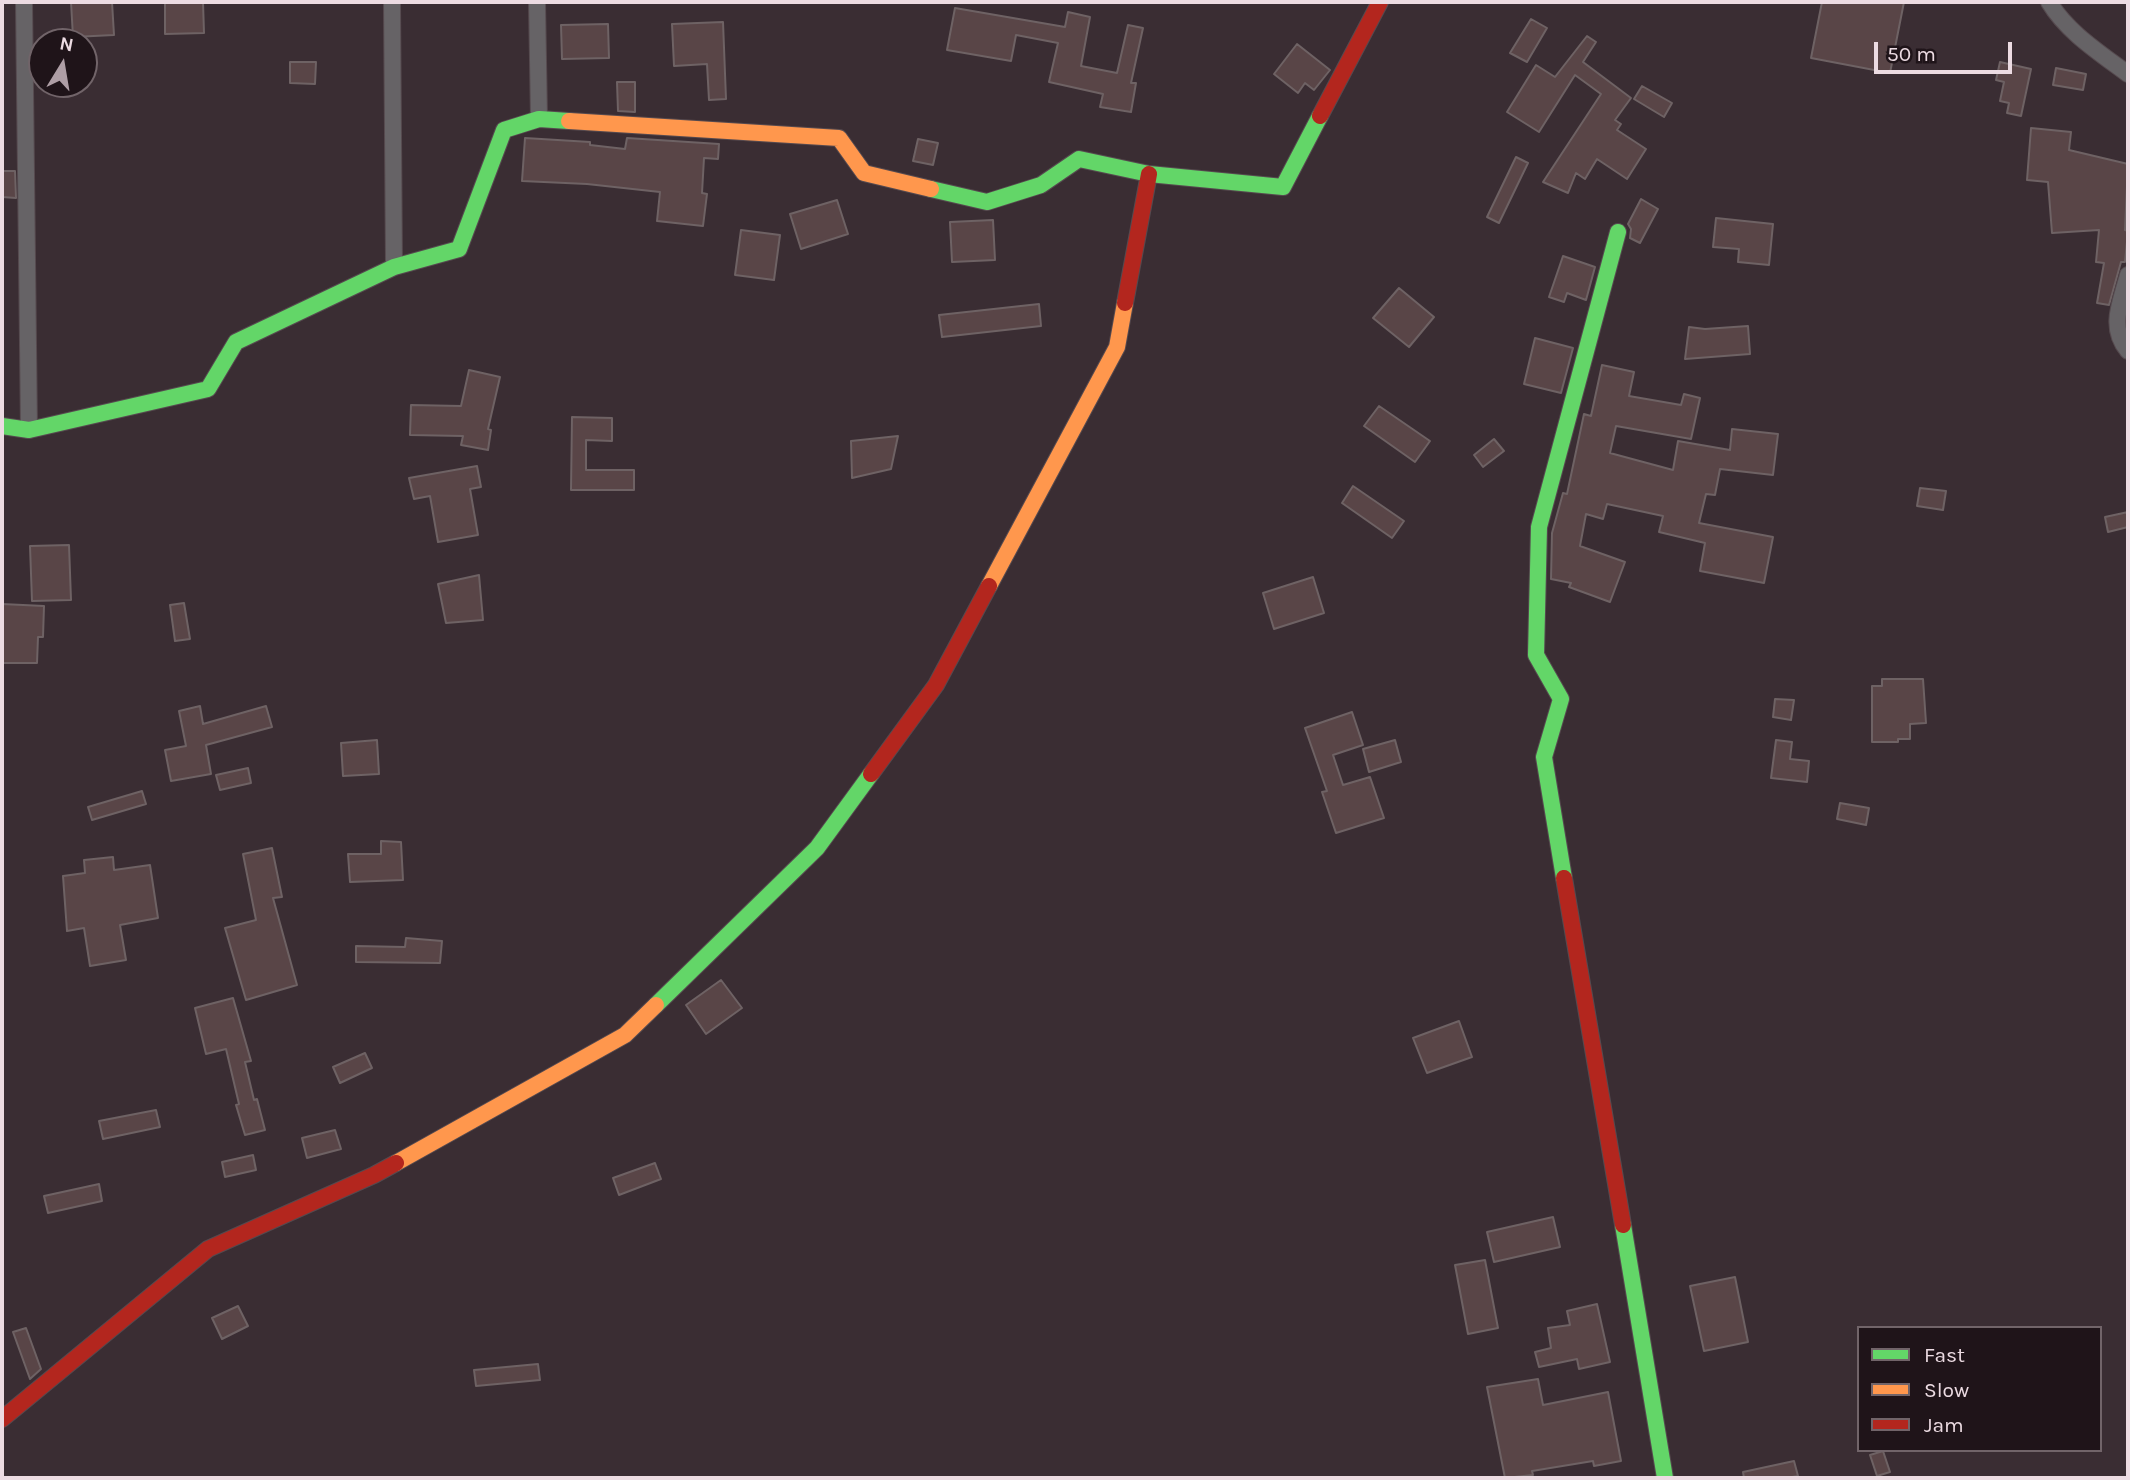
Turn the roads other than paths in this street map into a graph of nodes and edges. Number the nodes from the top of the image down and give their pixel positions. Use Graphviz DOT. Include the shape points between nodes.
graph roads {
  1 [pos="24,2"];
  2 [pos="392,2"];
  3 [pos="537,2"];
  4 [pos="1380,2"];
  5 [pos="2049,2"];
  6 [pos="2128,74"];
  7 [pos="539,119"];
  8 [pos="1149,174"];
  9 [pos="1618,232"];
  10 [pos="394,267"];
  11 [pos="2128,275"];
  12 [pos="2128,351"];
  13 [pos="2,426"];
  14 [pos="29,430"];
  15 [pos="2,1419"];
  16 [pos="1665,1478"];
  1 -- 14 [label="street"];
  2 -- 10 [label="street"];
  3 -- 7 [label="street"];
  4 -- 8 [label="street" via="1283,187"];
  5 -- 6 [label="street" via="2094,49"];
  7 -- 8 [label="street" via="839,138 864,173 987,202 1041,185 1079,159"];
  7 -- 10 [label="street" via="504,130 459,249"];
  8 -- 15 [label="street" via="1117,346 936,685 817,848 625,1035 373,1175 208,1249"];
  9 -- 16 [label="street" via="1539,527 1536,655 1561,699 1544,757"];
  10 -- 14 [label="street" via="236,342 208,389"];
  11 -- 12 [label="street" via="2116,320"];
  13 -- 14 [label="street"];
}
